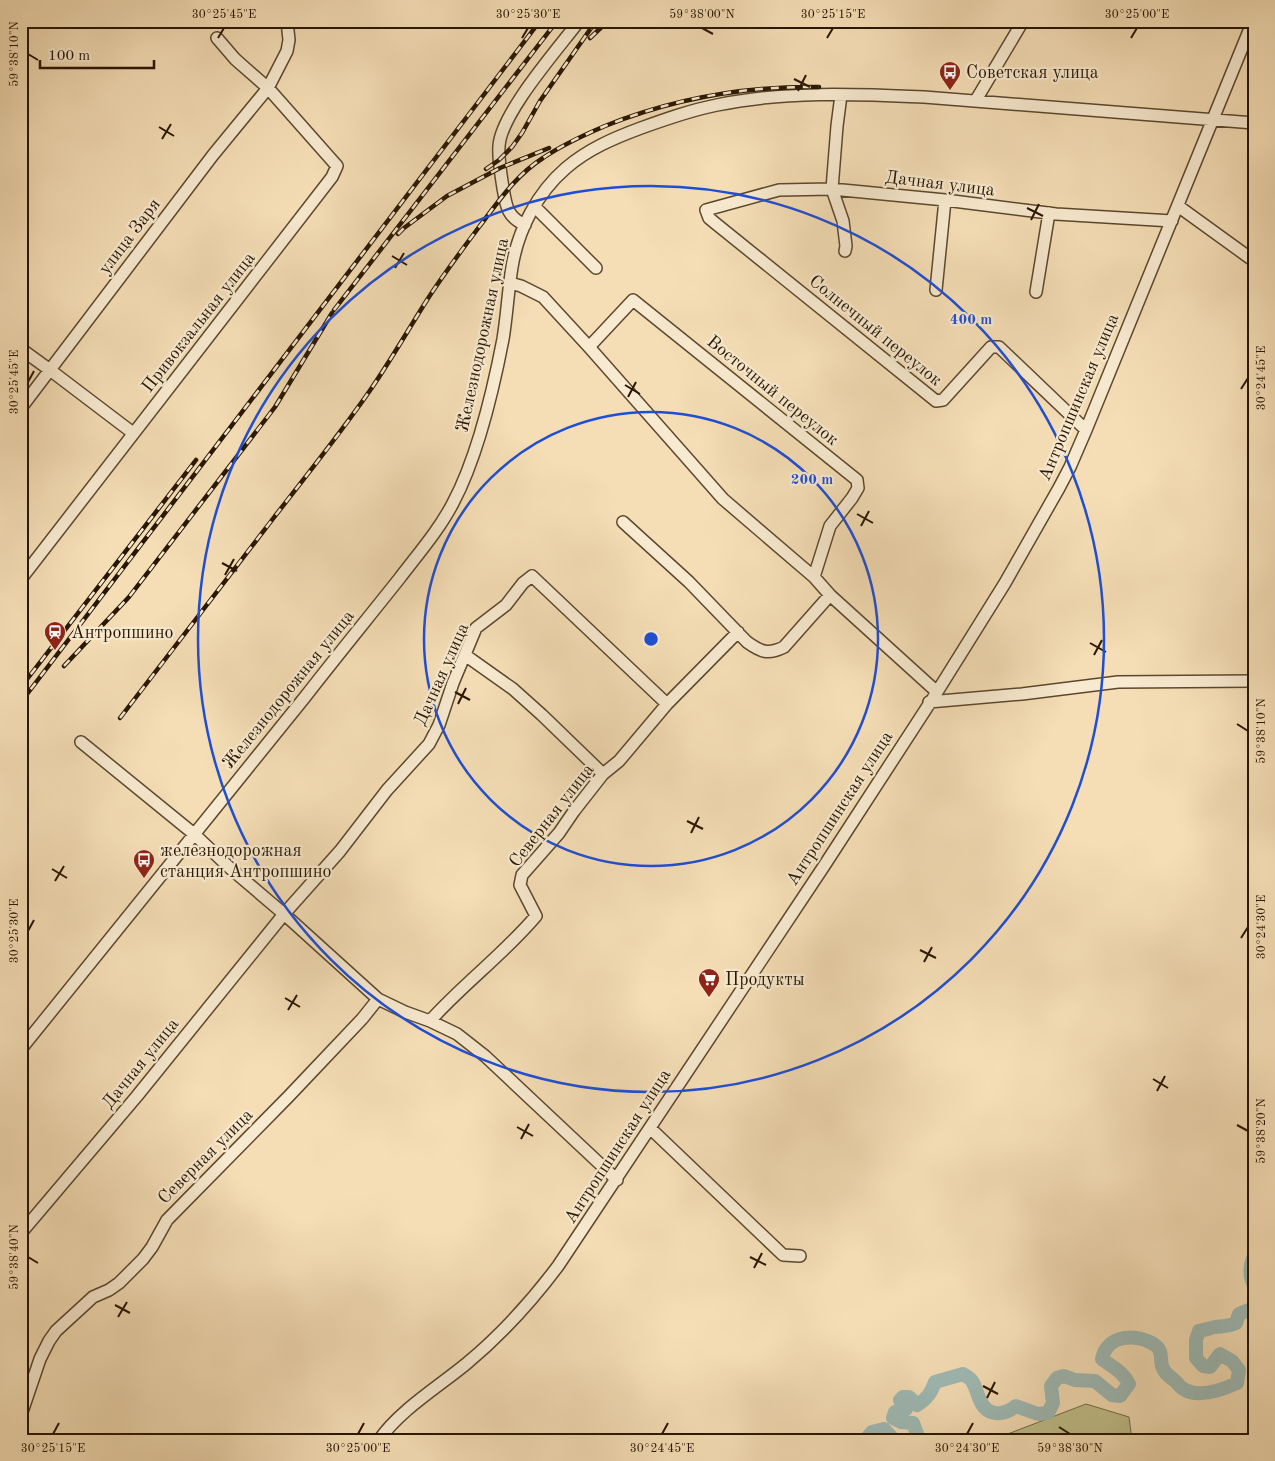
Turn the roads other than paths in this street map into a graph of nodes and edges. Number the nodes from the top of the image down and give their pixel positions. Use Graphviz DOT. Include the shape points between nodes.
graph roads {
  1 [pos="287,21"];
  2 [pos="579,21"];
  3 [pos="1023,21"];
  4 [pos="1253,21"];
  5 [pos="217,38"];
  6 [pos="268,88"];
  7 [pos="841,95"];
  8 [pos="976,100"];
  9 [pos="1212,120"];
  10 [pos="1254,123"];
  11 [pos="832,188"];
  12 [pos="945,200"];
  13 [pos="534,206"];
  14 [pos="1178,206"];
  15 [pos="706,210"];
  16 [pos="1049,213"];
  17 [pos="1172,221"];
  18 [pos="525,225"];
  19 [pos="845,251"];
  20 [pos="1254,261"];
  21 [pos="596,268"];
  22 [pos="510,283"];
  23 [pos="936,290"];
  24 [pos="1036,292"];
  25 [pos="589,347"];
  26 [pos="21,349"];
  27 [pos="50,370"];
  28 [pos="21,408"];
  29 [pos="1086,430"];
  30 [pos="133,433"];
  31 [pos="623,522"];
  32 [pos="814,576"];
  33 [pos="21,579"];
  34 [pos="830,595"];
  35 [pos="738,632"];
  36 [pos="465,655"];
  37 [pos="1254,681"];
  38 [pos="937,692"];
  39 [pos="929,702"];
  40 [pos="667,704"];
  41 [pos="81,742"];
  42 [pos="603,774"];
  43 [pos="194,834"];
  44 [pos="284,914"];
  45 [pos="378,999"];
  46 [pos="430,1021"];
  47 [pos="21,1049"];
  48 [pos="650,1128"];
  49 [pos="616,1180"];
  50 [pos="21,1233"];
  51 [pos="800,1256"];
  52 [pos="21,1415"];
  53 [pos="379,1440"];
  1 -- 6 [label="street, улица Заря" via="287,51"];
  2 -- 18 [label="street" via="521,96 498,144 508,209 511,217"];
  3 -- 8 [label="street"];
  4 -- 9 [label="street, Антропшинская улица"];
  5 -- 6 [label="street"];
  6 -- 27 [label="street, улица Заря"];
  6 -- 30 [label="street, Привокзальная улица" via="337,166 332,177"];
  7 -- 8 [label="street, Железнодорожная улица"];
  7 -- 11 [label="street"];
  7 -- 13 [label="street, Железнодорожная улица" via="745,100 657,122 611,140 582,156 546,188"];
  8 -- 9 [label="street, Железнодорожная улица"];
  9 -- 10 [label="street, Железнодорожная улица"];
  9 -- 14 [label="street, Антропшинская улица"];
  11 -- 12 [label="street, Дачная улица"];
  11 -- 15 [label="street, Дачная улица" via="779,190"];
  11 -- 19 [label="street" via="843,221"];
  12 -- 16 [label="street, Дачная улица"];
  12 -- 23 [label="street"];
  13 -- 18 [label="street, Железнодорожная улица"];
  13 -- 21 [label="street"];
  14 -- 17 [label="street, Антропшинская улица"];
  14 -- 20 [label="street"];
  15 -- 29 [label="street, Солнечный переулок" via="715,223 936,401 943,400 991,346 999,347"];
  16 -- 17 [label="street, Дачная улица"];
  16 -- 24 [label="street"];
  17 -- 29 [label="street, Антропшинская улица"];
  18 -- 22 [label="street, Железнодорожная улица"];
  22 -- 25 [label="street" via="543,297"];
  22 -- 43 [label="street, Железнодорожная улица" via="492,391 469,469 452,505 371,615"];
  25 -- 32 [label="street" via="723,499"];
  25 -- 32 [label="street, Восточный переулок" via="633,300 857,480 858,488 830,526"];
  26 -- 27 [label="street"];
  27 -- 28 [label="street, улица Заря"];
  27 -- 30 [label="street"];
  29 -- 38 [label="street, Антропшинская улица" via="1070,467 1005,583"];
  30 -- 33 [label="street, Привокзальная улица"];
  31 -- 35 [label="street"];
  32 -- 34 [label="street"];
  34 -- 35 [label="street" via="784,647 775,652 757,649"];
  34 -- 38 [label="street"];
  35 -- 40 [label="street, Северная улица"];
  36 -- 40 [label="street, Дачная улица" via="476,628 506,605 532,576"];
  36 -- 42 [label="street" via="513,689"];
  36 -- 44 [label="street, Дачная улица" via="429,744"];
  37 -- 39 [label="street" via="1118,682"];
  38 -- 39 [label="street, Антропшинская улица"];
  39 -- 48 [label="street, Антропшинская улица"];
  40 -- 42 [label="street, Северная улица" via="619,761"];
  41 -- 43 [label="street"];
  42 -- 46 [label="street, Северная улица" via="522,876 520,885 536,916"];
  43 -- 44 [label="street"];
  43 -- 47 [label="street, Железнодорожная улица"];
  44 -- 45 [label="street"];
  44 -- 50 [label="street, Дачная улица"];
  45 -- 46 [label="street"];
  45 -- 52 [label="street, Северная улица" via="289,1096 167,1220 143,1259 119,1283 93,1297 56,1331 40,1359"];
  46 -- 49 [label="street" via="457,1034 485,1056"];
  48 -- 49 [label="street, Антропшинская улица"];
  48 -- 51 [label="street" via="783,1255"];
  49 -- 53 [label="street, Антропшинская улица" via="535,1297 498,1336 409,1408"];
}
